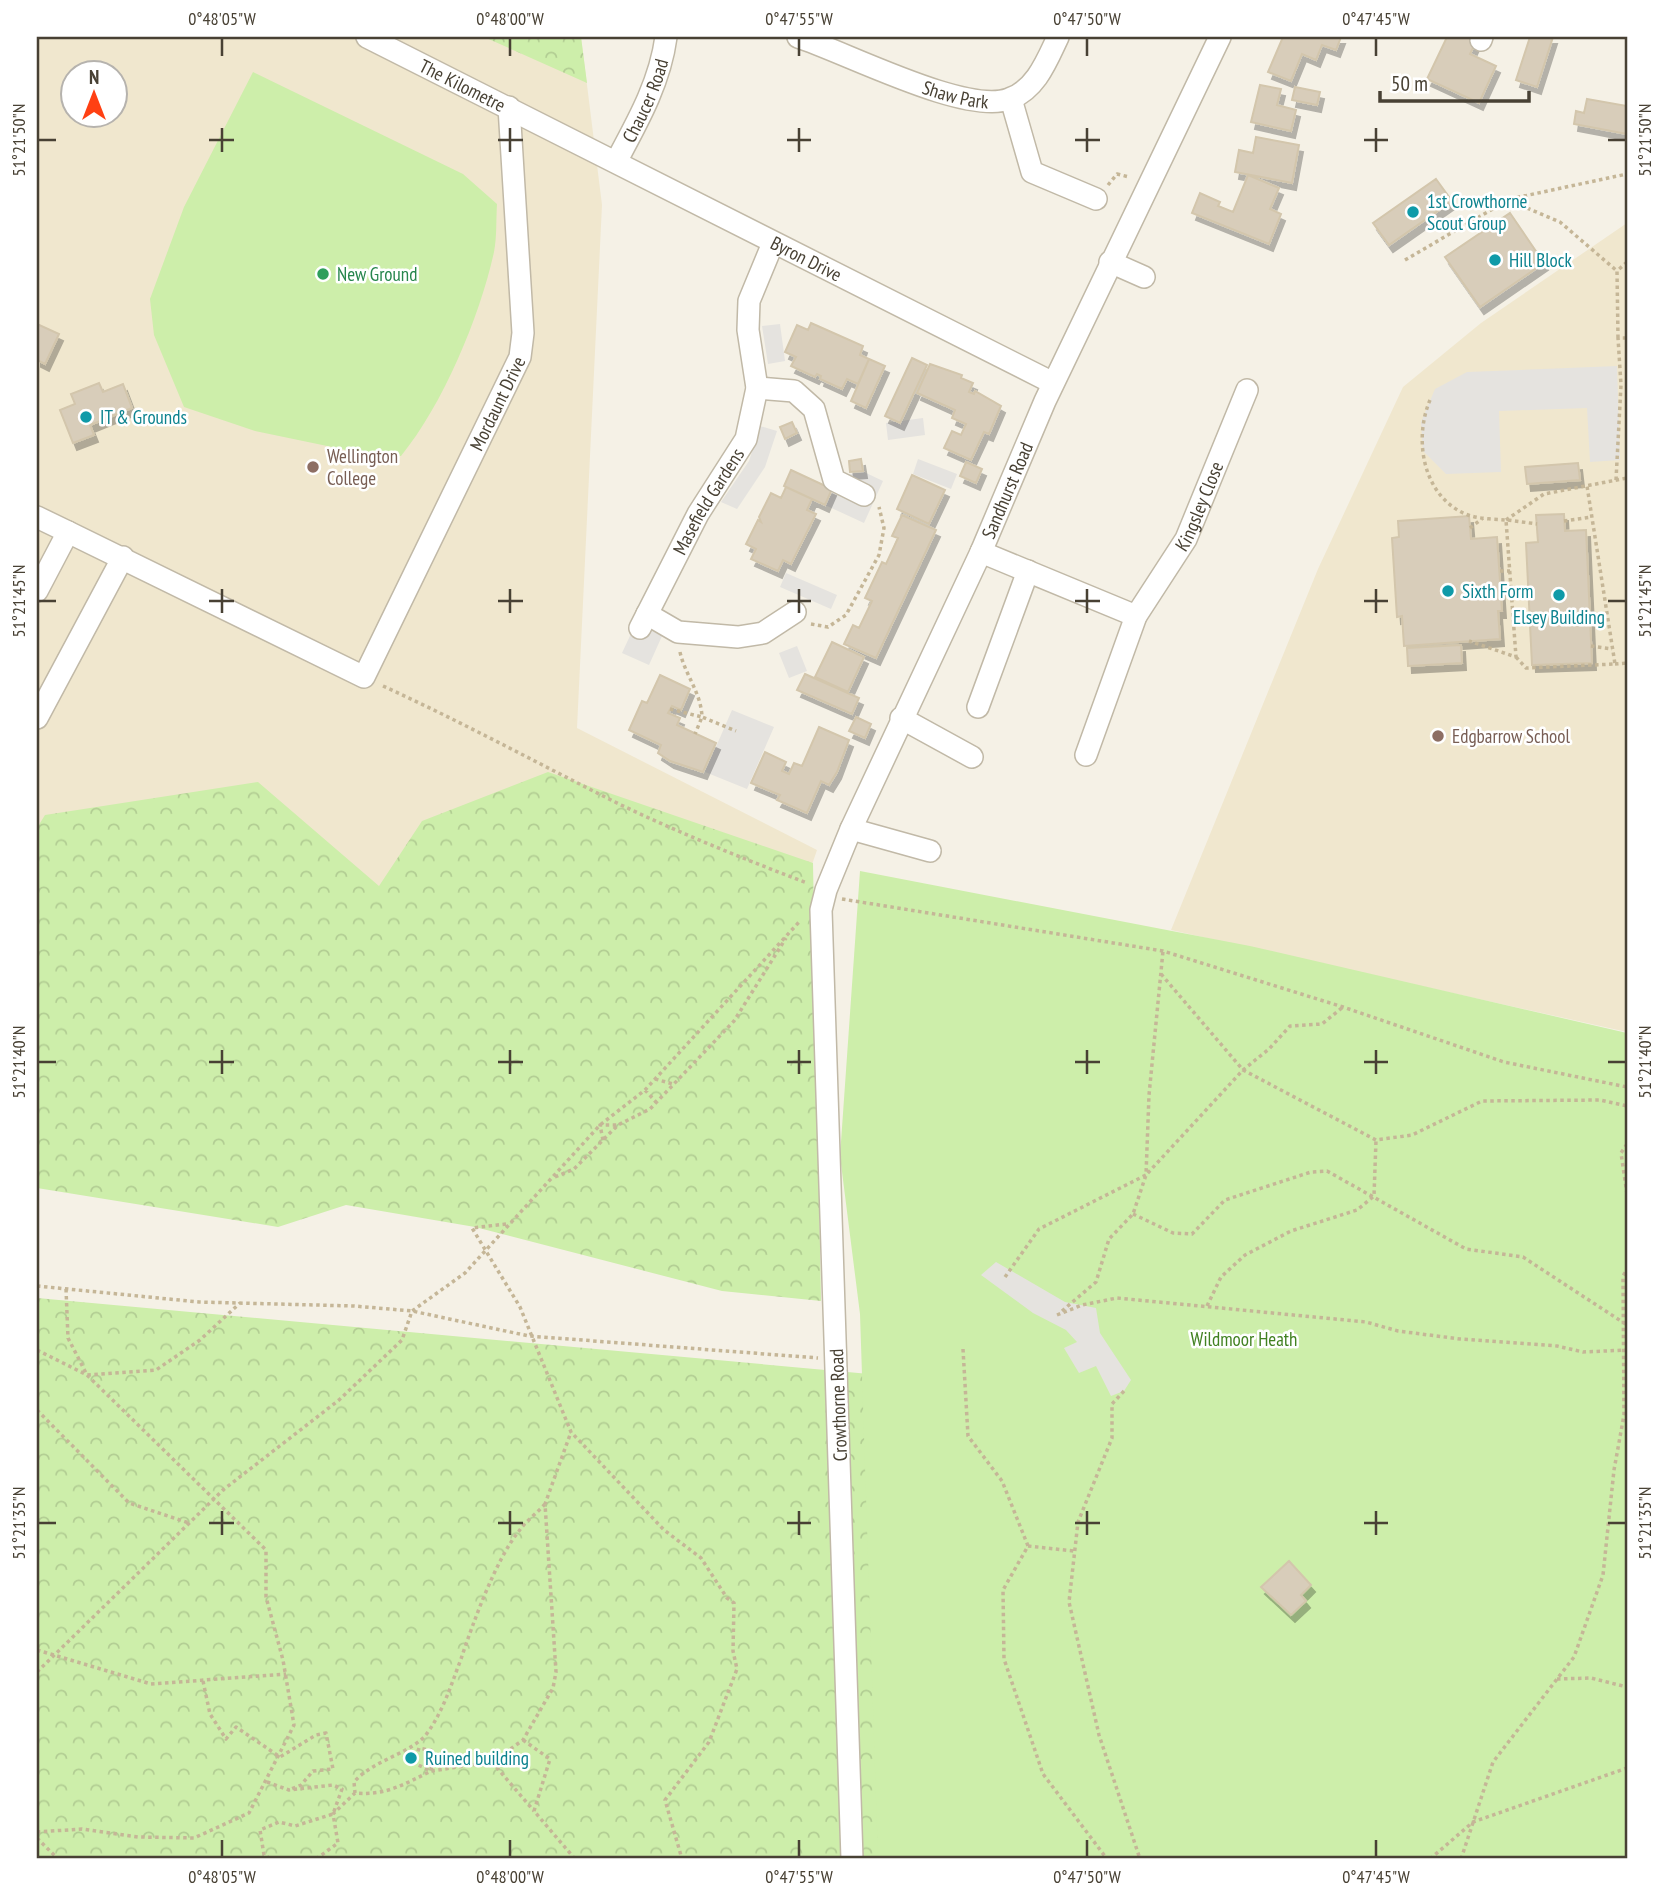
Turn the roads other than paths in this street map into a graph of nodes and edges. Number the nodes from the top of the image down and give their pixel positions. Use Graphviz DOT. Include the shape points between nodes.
graph roads {
  1 [pos="366,37"];
  2 [pos="666,37"];
  3 [pos="798,37"];
  4 [pos="1058,37"];
  5 [pos="1220,37"];
  6 [pos="829,41"];
  7 [pos="1011,99"];
  8 [pos="509,107"];
  9 [pos="559,133"];
  10 [pos="617,160"];
  11 [pos="1096,199"];
  12 [pos="773,243"];
  13 [pos="1110,262"];
  14 [pos="1144,277"];
  15 [pos="1053,383"];
  16 [pos="757,388"];
  17 [pos="1247,390"];
  18 [pos="863,495"];
  19 [pos="37,517"];
  20 [pos="68,532"];
  21 [pos="981,552"];
  22 [pos="122,557"];
  23 [pos="1028,571"];
  24 [pos="37,591"];
  25 [pos="790,615"];
  26 [pos="1136,616"];
  27 [pos="978,707"];
  28 [pos="37,718"];
  29 [pos="901,718"];
  30 [pos="1086,755"];
  31 [pos="972,757"];
  32 [pos="851,829"];
  33 [pos="930,852"];
  34 [pos="822,951"];
  35 [pos="852,1859"];
  1 -- 8 [label="street, The Kilometre"];
  2 -- 10 [label="street, Chaucer Road" via="646,105"];
  3 -- 6 [label="street, Shaw Park"];
  4 -- 7 [label="street, Shaw Park" via="1039,75"];
  5 -- 13 [label="street, Sandhurst Road"];
  6 -- 7 [label="street, Shaw Park" via="867,65 953,95 993,103"];
  7 -- 11 [label="street" via="1032,172"];
  8 -- 9 [label="street, The Kilometre"];
  8 -- 22 [label="street, Mordaunt Drive" via="523,333 520,357 363,677"];
  9 -- 10 [label="street, Byron Drive"];
  10 -- 12 [label="street, Byron Drive"];
  12 -- 15 [label="street, Byron Drive"];
  12 -- 16 [label="street, Masefield Gardens" via="749,300 748,330"];
  13 -- 14 [label="street"];
  13 -- 15 [label="street, Sandhurst Road"];
  15 -- 21 [label="street, Sandhurst Road"];
  16 -- 18 [label="street" via="794,391 814,409 834,480"];
  16 -- 25 [label="street, Masefield Gardens" via="746,439 698,514 644,621 681,632 738,637 763,633"];
  17 -- 26 [label="street, Kingsley Close" via="1186,539"];
  19 -- 20 [label="street"];
  20 -- 22 [label="street"];
  20 -- 24 [label="street"];
  21 -- 23 [label="street"];
  21 -- 29 [label="street, Sandhurst Road"];
  22 -- 28 [label="street"];
  23 -- 26 [label="street"];
  23 -- 27 [label="street"];
  26 -- 30 [label="street, Kingsley Close"];
  29 -- 31 [label="street"];
  29 -- 32 [label="street, Sandhurst Road"];
  32 -- 33 [label="street"];
  32 -- 34 [label="street, Sandhurst Road" via="833,894 821,910"];
  34 -- 35 [label="street, Crowthorne Road" via="842,1347"];
}
